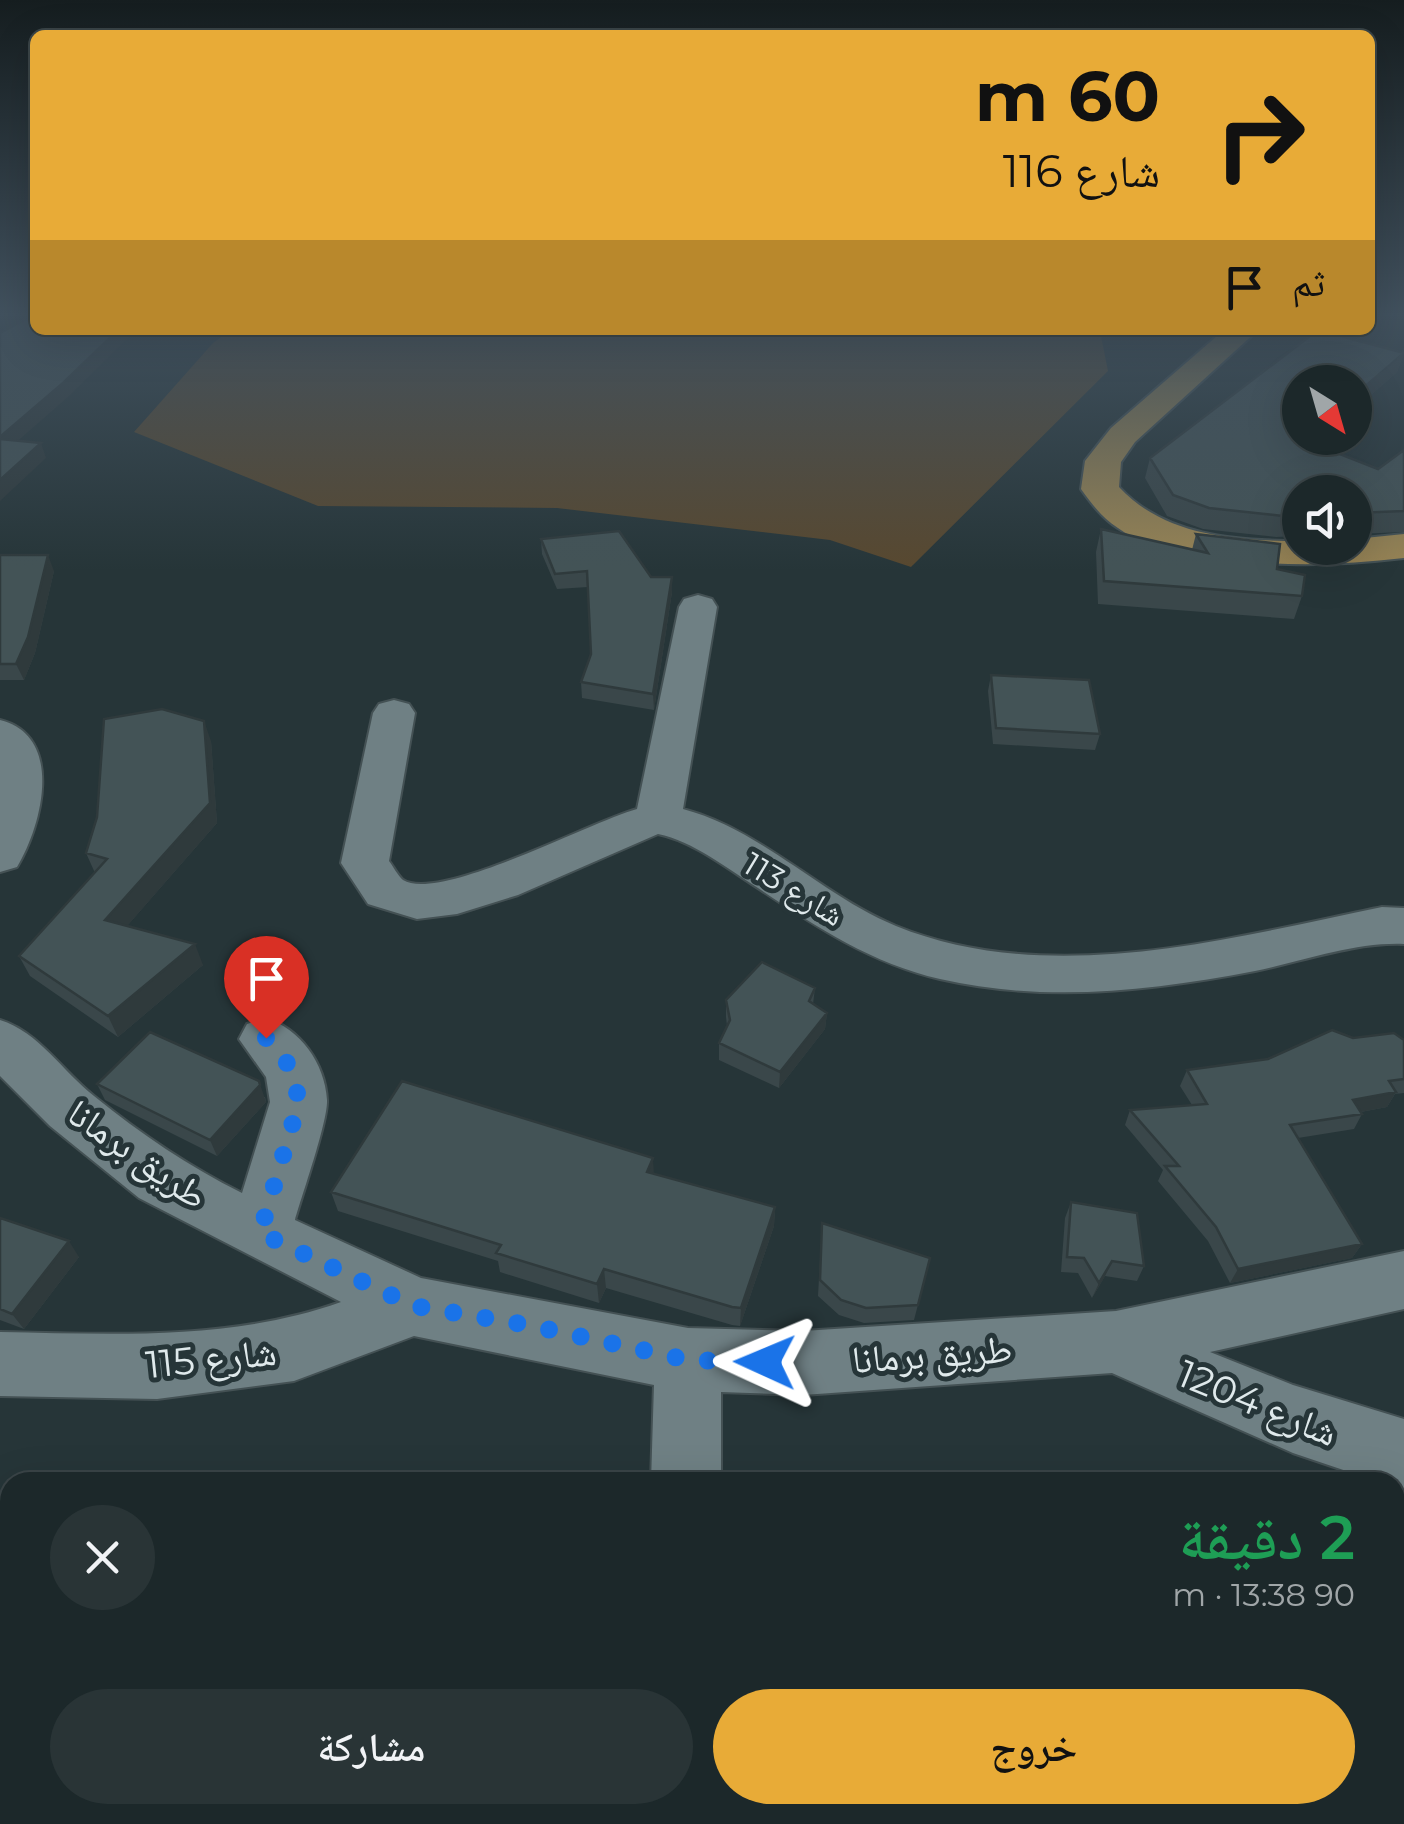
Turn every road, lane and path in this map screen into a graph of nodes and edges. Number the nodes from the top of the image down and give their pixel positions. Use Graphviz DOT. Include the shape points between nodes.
graph roads {
  1 [pos="1162,401"];
  2 [pos="1404,546"];
  3 [pos="698,607"];
  4 [pos="394,714"];
  5 [pos="0,733"];
  6 [pos="658,819"];
  7 [pos="0,856"];
  8 [pos="1404,926"];
  9 [pos="266,1038"];
  10 [pos="0,1041"];
  11 [pos="260,1233"];
  12 [pos="1404,1280"];
  13 [pos="414,1306"];
  14 [pos="1116,1342"];
  15 [pos="688,1360"];
  16 [pos="0,1364"];
  17 [pos="1404,1454"];
  18 [pos="686,1472"];
  1 -- 2 [label="main road" via="1103,461 1100,490 1128,518 1158,533 1257,554 1320,556"];
  3 -- 6 [label="street"];
  4 -- 6 [label="street" via="365,863 370,878 394,896 434,901 470,894"];
  5 -- 7 [label="street" via="11,740 19,764 19,801"];
  6 -- 8 [label="street, شارع 113" via="695,829 876,938 994,969 1115,974"];
  9 -- 11 [label="street" via="292,1069 299,1102"];
  10 -- 11 [label="street, طريق برمانا" via="70,1110 160,1180"];
  11 -- 13 [label="street, طريق برمانا"];
  12 -- 14 [label="street, طريق برمانا"];
  13 -- 15 [label="street, طريق برمانا"];
  13 -- 16 [label="street, شارع 115" via="294,1350 157,1366"];
  14 -- 15 [label="street, طريق برمانا" via="803,1363"];
  14 -- 17 [label="street, شارع 1204" via="1201,1383 1348,1440"];
  15 -- 18 [label="street"];
}
